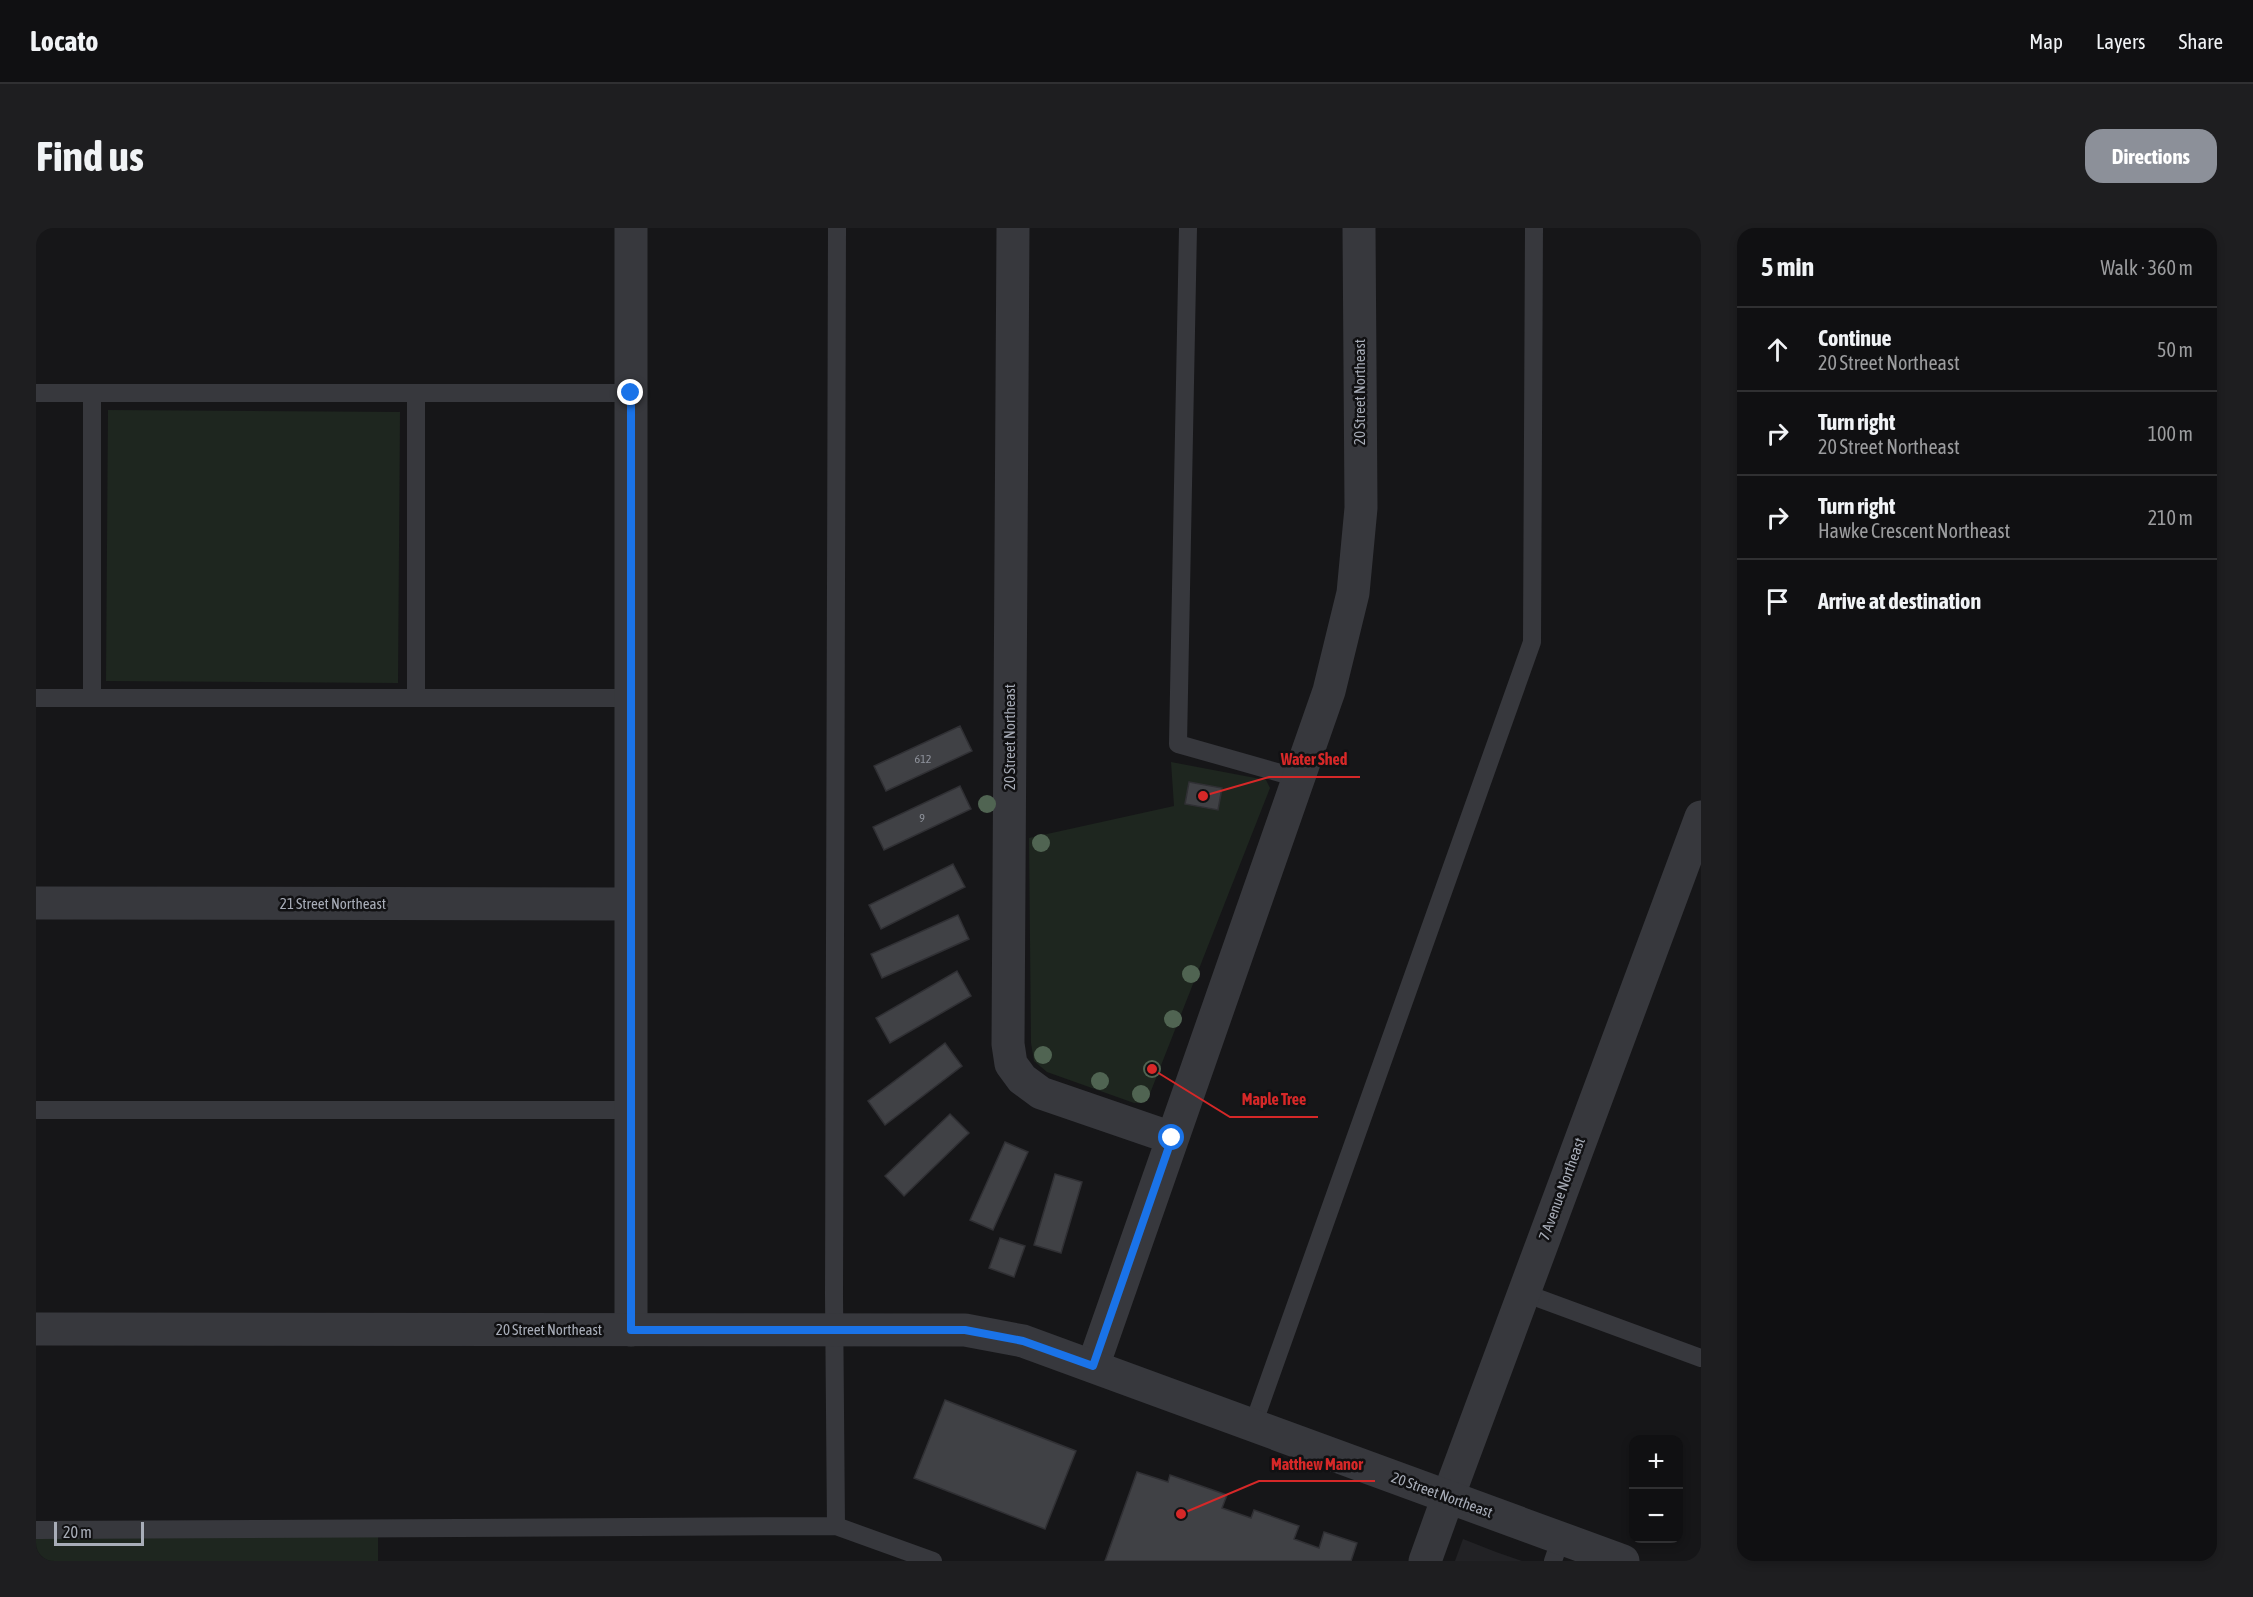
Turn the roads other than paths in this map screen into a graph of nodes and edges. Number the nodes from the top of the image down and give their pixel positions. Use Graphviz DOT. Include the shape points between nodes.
graph roads {
  1 [pos="631,228"];
  2 [pos="837,228"];
  3 [pos="1013,228"];
  4 [pos="1188,228"];
  5 [pos="1359,228"];
  6 [pos="1534,228"];
  7 [pos="36,393"];
  8 [pos="92,393"];
  9 [pos="416,393"];
  10 [pos="631,393"];
  11 [pos="36,698"];
  12 [pos="92,698"];
  13 [pos="417,698"];
  14 [pos="632,698"];
  15 [pos="1298,778"];
  16 [pos="1701,817"];
  17 [pos="36,903"];
  18 [pos="630,904"];
  19 [pos="36,1110"];
  20 [pos="631,1110"];
  21 [pos="1172,1138"];
  22 [pos="1524,1293"];
  23 [pos="36,1329"];
  24 [pos="631,1330"];
  25 [pos="834,1330"];
  26 [pos="1701,1358"];
  27 [pos="1093,1366"];
  28 [pos="1253,1425"];
  29 [pos="1448,1497"];
  30 [pos="836,1526"];
  31 [pos="36,1530"];
  32 [pos="1557,1550"];
  33 [pos="933,1561"];
  34 [pos="1425,1561"];
  35 [pos="1623,1561"];
  1 -- 10 [label="street"];
  2 -- 25 [label="lane"];
  3 -- 21 [label="street, 20 Street Northeast" via="1008,1044 1011,1064 1022,1079 1041,1093"];
  4 -- 15 [label="lane" via="1178,744"];
  5 -- 15 [label="street, 20 Street Northeast" via="1360,508 1353,593 1329,691"];
  6 -- 28 [label="lane" via="1533,642"];
  7 -- 8 [label="lane"];
  8 -- 9 [label="lane"];
  8 -- 12 [label="lane"];
  9 -- 10 [label="lane"];
  9 -- 13 [label="lane"];
  10 -- 14 [label="street"];
  11 -- 12 [label="lane"];
  12 -- 13 [label="lane"];
  13 -- 14 [label="lane"];
  14 -- 18 [label="street"];
  15 -- 21 [label="street, 20 Street Northeast"];
  16 -- 22 [label="street, 7 Avenue Northeast"];
  17 -- 18 [label="street, 21 Street Northeast"];
  18 -- 20 [label="street"];
  19 -- 20 [label="lane"];
  20 -- 24 [label="street"];
  21 -- 27 [label="street, 20 Street Northeast"];
  22 -- 26 [label="lane"];
  22 -- 29 [label="street, 7 Avenue Northeast"];
  23 -- 24 [label="street, 20 Street Northeast"];
  24 -- 25 [label="street, 20 Street Northeast"];
  25 -- 27 [label="street, 20 Street Northeast" via="965,1330 1023,1341"];
  25 -- 30 [label="lane"];
  27 -- 28 [label="street, 20 Street Northeast"];
  28 -- 29 [label="street, 20 Street Northeast"];
  29 -- 32 [label="street, 20 Street Northeast"];
  29 -- 34 [label="street, 7 Avenue Northeast"];
  30 -- 31 [label="lane"];
  30 -- 33 [label="lane"];
  32 -- 35 [label="street, 20 Street Northeast"];
}
